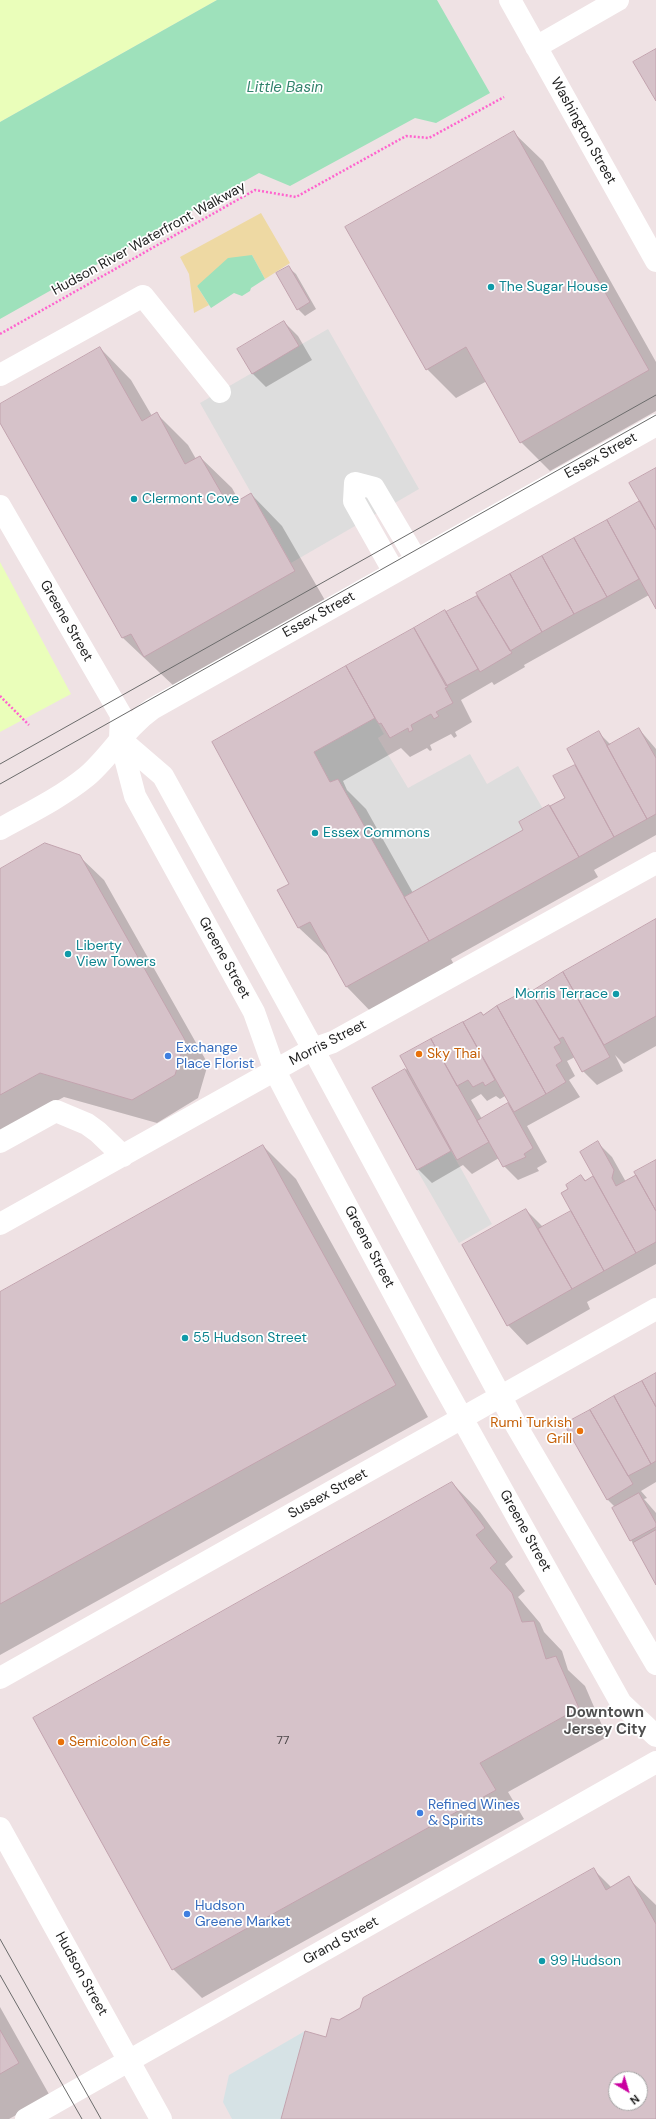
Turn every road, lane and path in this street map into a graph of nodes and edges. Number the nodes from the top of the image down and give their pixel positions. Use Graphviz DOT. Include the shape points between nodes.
graph roads {
  1 [pos="510,0"];
  2 [pos="618,0"];
  3 [pos="536,47"];
  4 [pos="504,96"];
  5 [pos="656,261"];
  6 [pos="0,334"];
  7 [pos="0,375"];
  8 [pos="220,392"];
  9 [pos="656,425"];
  10 [pos="0,506"];
  11 [pos="416,559"];
  12 [pos="394,572"];
  13 [pos="0,696"];
  14 [pos="29,725"];
  15 [pos="120,739"];
  16 [pos="0,829"];
  17 [pos="656,863"];
  18 [pos="313,1049"];
  19 [pos="275,1071"];
  20 [pos="0,1142"];
  21 [pos="122,1156"];
  22 [pos="0,1224"];
  23 [pos="656,1309"];
  24 [pos="501,1398"];
  25 [pos="462,1418"];
  26 [pos="656,1664"];
  27 [pos="0,1678"];
  28 [pos="656,1736"];
  29 [pos="656,1762"];
  30 [pos="0,1828"];
  31 [pos="128,2061"];
  32 [pos="26,2119"];
  33 [pos="162,2119"];
  1 -- 3 [label="street, Washington Street"];
  2 -- 3 [label="street"];
  3 -- 5 [label="street, Washington Street"];
  4 -- 6 [label="path, Hudson River Waterfront Walkway" via="429,138 406,136 296,197 255,190"];
  7 -- 8 [label="street" via="143,296"];
  9 -- 11 [label="street, Essex Street"];
  10 -- 15 [label="street, Greene Street" via="121,716"];
  11 -- 12 [label="street, Essex Street"];
  11 -- 12 [label="street" via="374,488 355,482 354,501"];
  12 -- 15 [label="street, Essex Street" via="152,709"];
  13 -- 14 [label="path"];
  15 -- 16 [label="street, Essex Street" via="87,776 61,795"];
  15 -- 18 [label="street" via="163,776"];
  15 -- 19 [label="street, Greene Street" via="132,790 254,1012"];
  17 -- 18 [label="street, Morris Street" via="333,1042"];
  18 -- 19 [label="street, Morris Street"];
  18 -- 24 [label="street"];
  19 -- 21 [label="street, Morris Street"];
  19 -- 25 [label="street, Greene Street"];
  20 -- 21 [label="street" via="56,1111 87,1124"];
  21 -- 22 [label="street, Morris Street"];
  23 -- 24 [label="street, Sussex Street"];
  24 -- 25 [label="street, Sussex Street"];
  24 -- 26 [label="street"];
  25 -- 27 [label="street, Sussex Street"];
  25 -- 28 [label="street, Greene Street" via="621,1704"];
  29 -- 31 [label="street, Grand Street"];
  30 -- 31 [label="street, Hudson Street"];
  31 -- 32 [label="street, Grand Street"];
  31 -- 33 [label="street, Hudson Street"];
}
